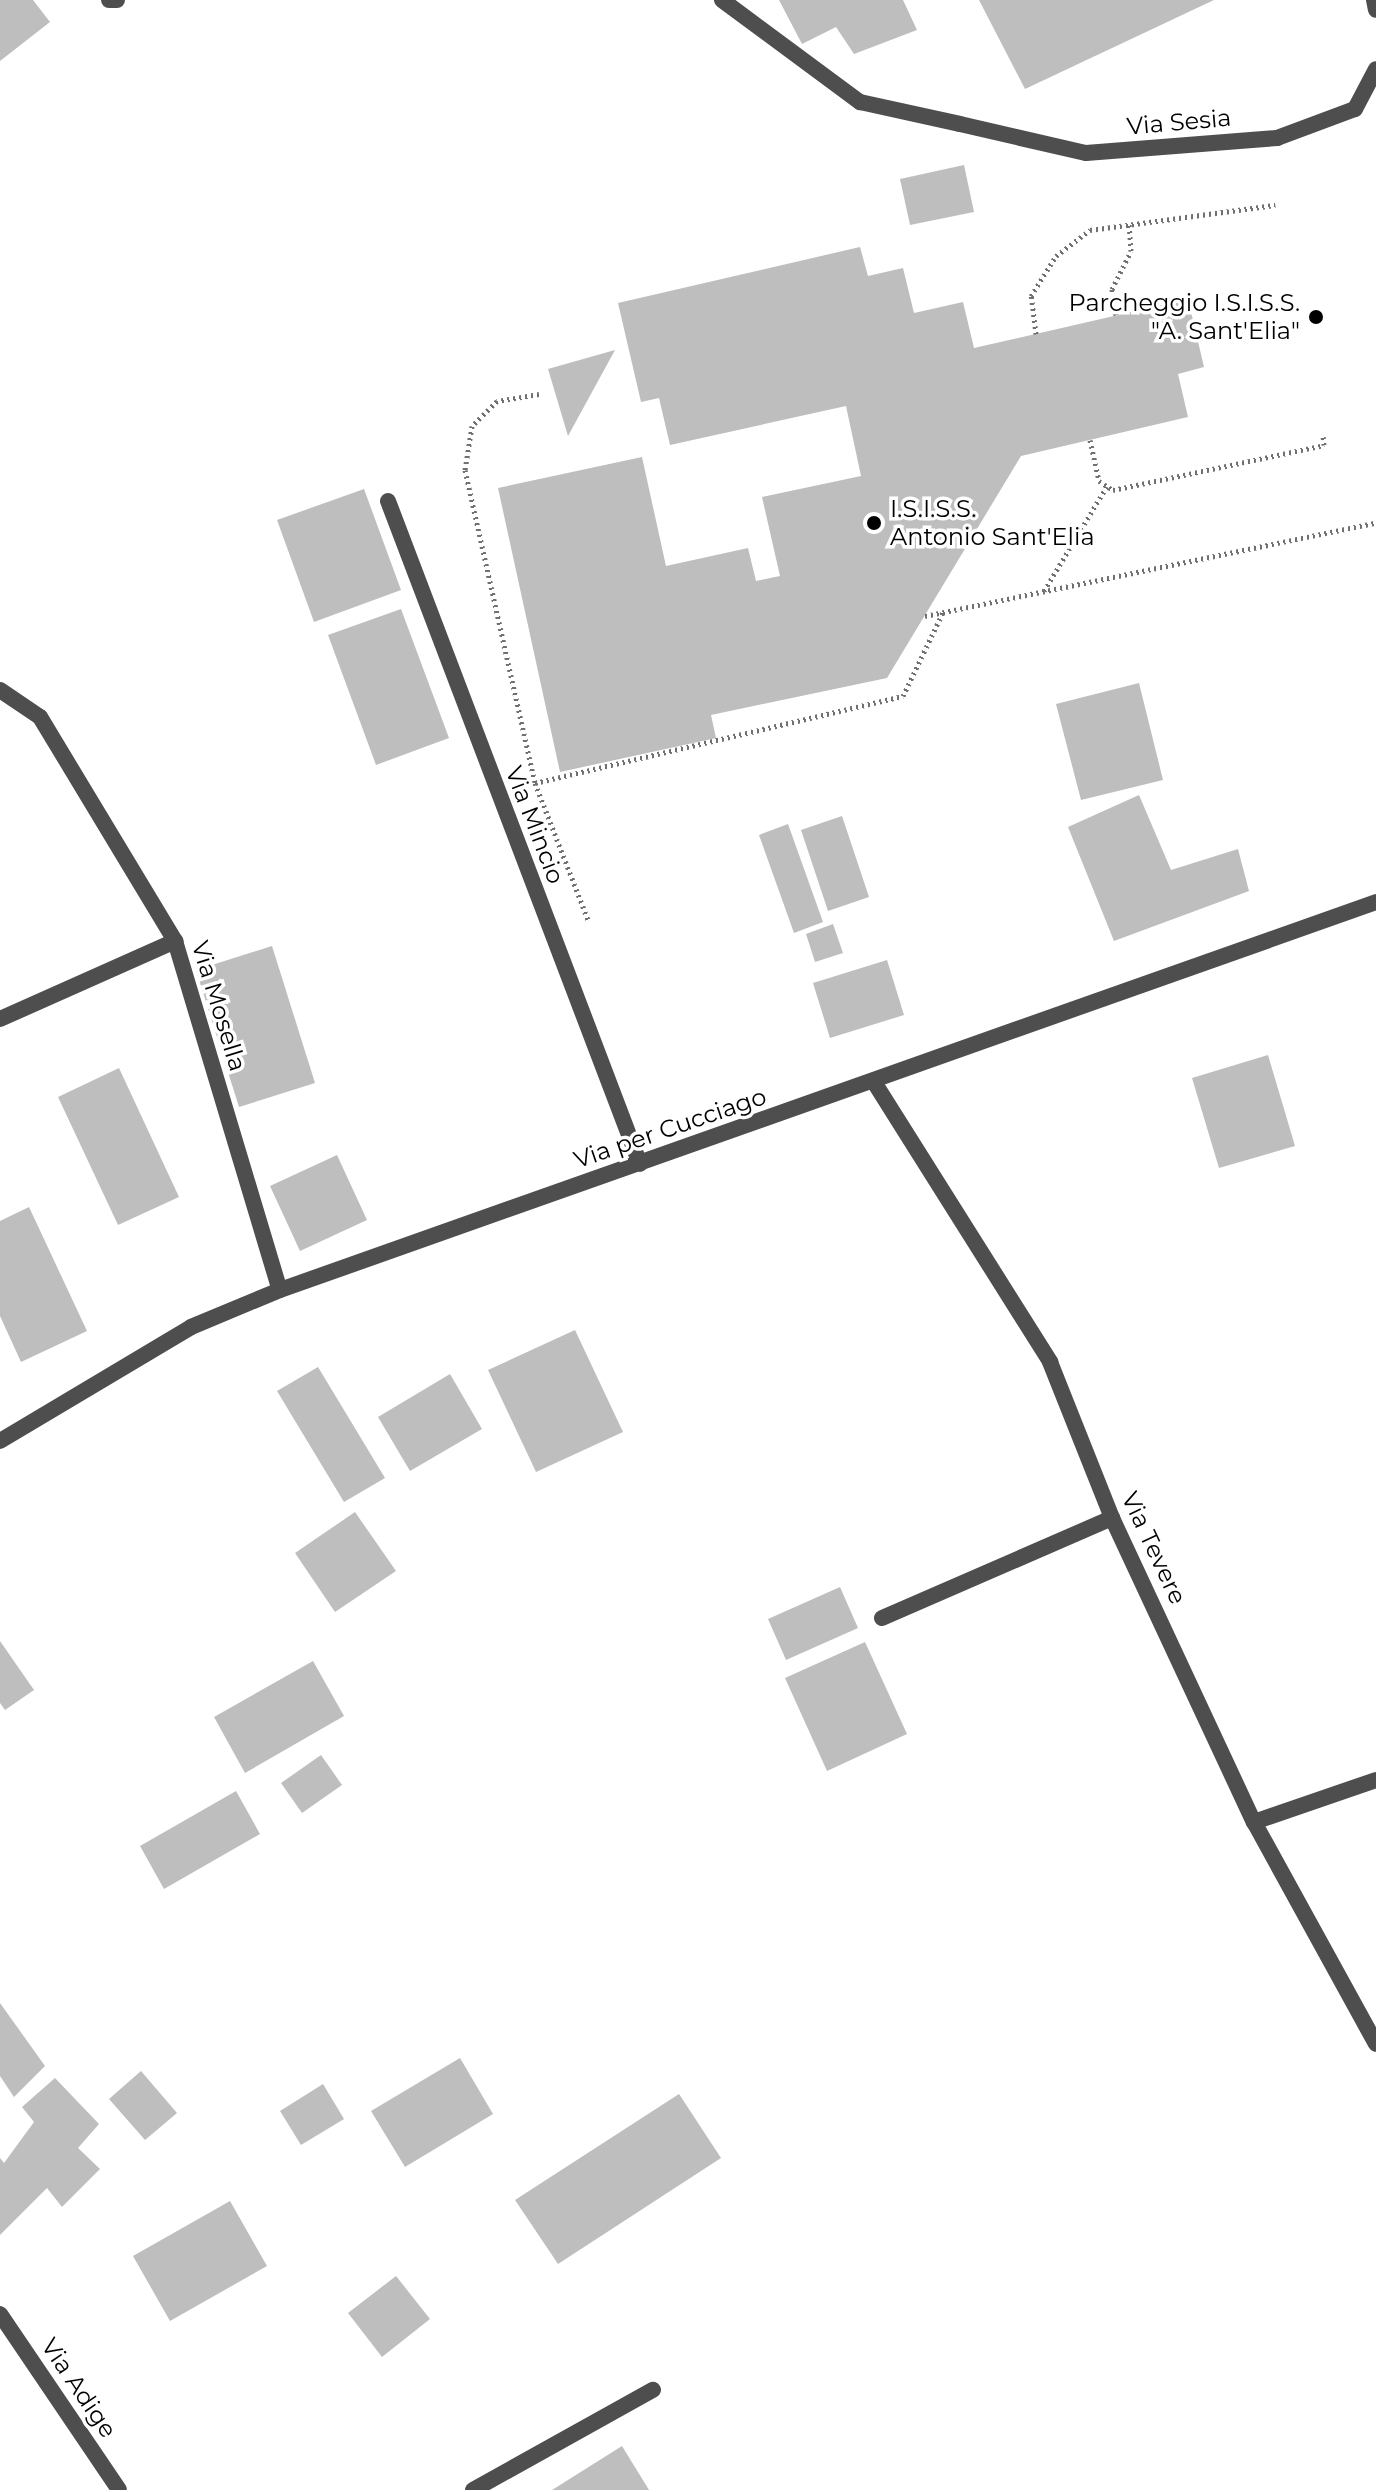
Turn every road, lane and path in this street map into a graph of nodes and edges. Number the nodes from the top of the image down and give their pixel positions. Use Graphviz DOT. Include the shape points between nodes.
graph roads {
  1 [pos="109,0"];
  2 [pos="117,0"];
  3 [pos="722,0"];
  4 [pos="1374,0"];
  5 [pos="1376,10"];
  6 [pos="1376,69"];
  7 [pos="1275,205"];
  8 [pos="1129,224"];
  9 [pos="1116,315"];
  10 [pos="1036,334"];
  11 [pos="539,394"];
  12 [pos="1323,436"];
  13 [pos="1090,440"];
  14 [pos="1107,486"];
  15 [pos="388,501"];
  16 [pos="1376,523"];
  17 [pos="1044,591"];
  18 [pos="943,612"];
  19 [pos="925,616"];
  20 [pos="0,690"];
  21 [pos="535,783"];
  22 [pos="1376,902"];
  23 [pos="589,922"];
  24 [pos="175,941"];
  25 [pos="0,1019"];
  26 [pos="874,1082"];
  27 [pos="640,1164"];
  28 [pos="280,1290"];
  29 [pos="0,1441"];
  30 [pos="1112,1518"];
  31 [pos="882,1618"];
  32 [pos="1376,1780"];
  33 [pos="1254,1822"];
  34 [pos="1376,2044"];
  35 [pos="0,2314"];
  36 [pos="653,2390"];
  37 [pos="119,2490"];
  38 [pos="473,2490"];
  1 -- 2 [label="street"];
  3 -- 6 [label="street, Via Sesia" via="860,102 1086,153 1277,138 1355,109"];
  4 -- 5 [label="street"];
  7 -- 8 [label="path"];
  8 -- 9 [label="path" via="1131,251 1112,289"];
  8 -- 10 [label="path" via="1090,230 1056,256 1031,296"];
  11 -- 21 [label="path" via="497,401 472,426 465,470"];
  12 -- 14 [label="path" via="1324,445 1113,490"];
  13 -- 14 [label="path" via="1099,481"];
  14 -- 17 [label="path"];
  15 -- 27 [label="street, Via Mincio"];
  16 -- 17 [label="path"];
  17 -- 18 [label="path"];
  18 -- 19 [label="path"];
  18 -- 21 [label="path" via="903,696"];
  20 -- 24 [label="street, Via Mosella" via="40,717"];
  21 -- 23 [label="path"];
  22 -- 26 [label="street, Via per Cucciago"];
  24 -- 25 [label="street"];
  24 -- 28 [label="street, Via Mosella"];
  26 -- 27 [label="street, Via per Cucciago"];
  26 -- 30 [label="street, Via Tevere" via="1050,1362"];
  27 -- 28 [label="street, Via per Cucciago"];
  28 -- 29 [label="street, Via per Cucciago" via="191,1327"];
  30 -- 31 [label="street"];
  30 -- 33 [label="street, Via Tevere"];
  32 -- 33 [label="street"];
  33 -- 34 [label="street, Via Tevere"];
  35 -- 37 [label="street, Via Adige"];
  36 -- 38 [label="street"];
}
